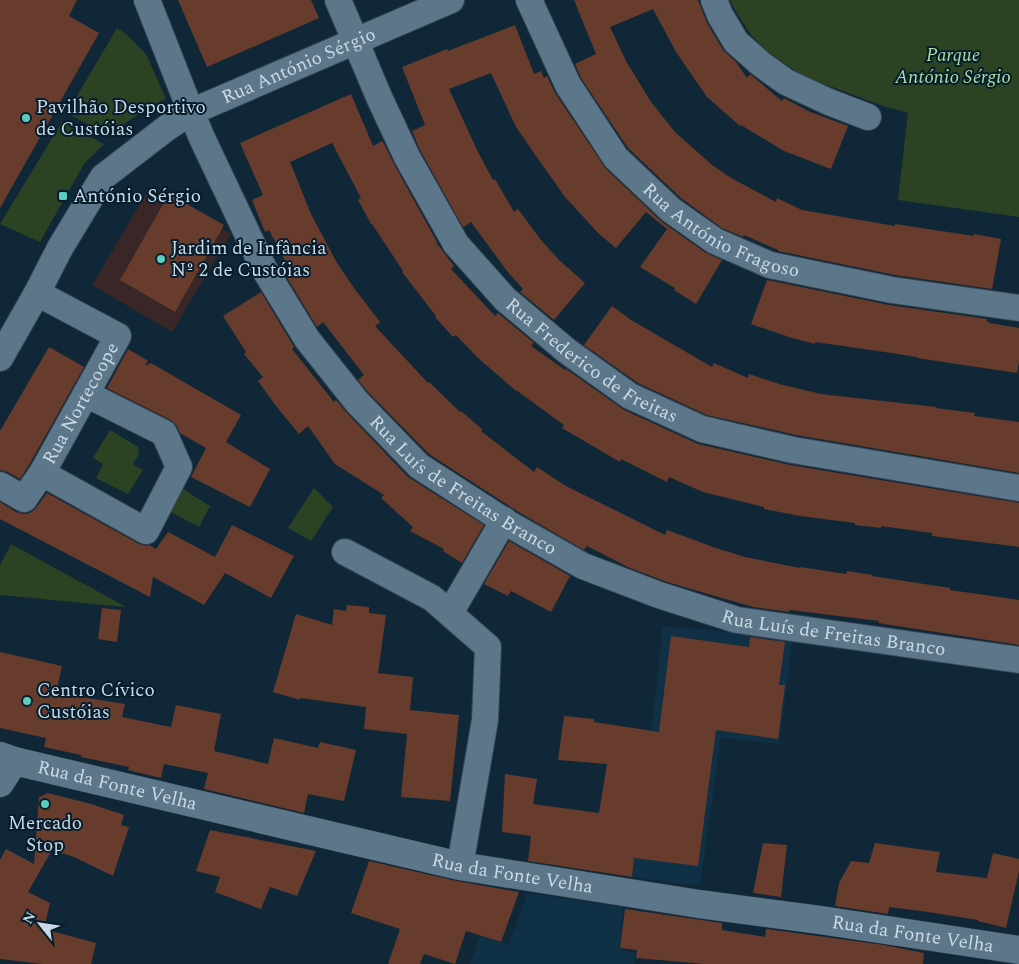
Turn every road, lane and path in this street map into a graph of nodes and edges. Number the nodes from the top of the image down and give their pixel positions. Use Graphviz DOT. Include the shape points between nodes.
graph roads {
  1 [pos="147,0"];
  2 [pos="338,0"];
  3 [pos="451,0"];
  4 [pos="529,0"];
  5 [pos="714,0"];
  6 [pos="356,41"];
  7 [pos="191,112"];
  8 [pos="868,117"];
  9 [pos="37,293"];
  10 [pos="1019,308"];
  11 [pos="0,358"];
  12 [pos="86,394"];
  13 [pos="42,473"];
  14 [pos="0,484"];
  15 [pos="1019,488"];
  16 [pos="504,520"];
  17 [pos="345,552"];
  18 [pos="450,613"];
  19 [pos="1019,660"];
  20 [pos="5,767"];
  21 [pos="460,866"];
  22 [pos="1019,950"];
  1 -- 7 [label="street, Rua Luís de Freitas Branco"];
  2 -- 6 [label="street, Rua Frederico de Freitas"];
  3 -- 6 [label="street, Rua António Sérgio"];
  4 -- 10 [label="street, Rua António Fragoso" via="568,85 616,158 671,210 716,241 770,265 892,290"];
  5 -- 8 [label="street" via="736,42 761,64 786,82"];
  6 -- 7 [label="street, Rua António Sérgio"];
  6 -- 15 [label="street, Rua Frederico de Freitas" via="407,157 456,244 505,300 567,351 630,396 702,429 794,450"];
  7 -- 9 [label="street, Rua António Sérgio" via="103,178"];
  7 -- 16 [label="street, Rua Luís de Freitas Branco" via="263,267 307,339 356,402 418,466"];
  9 -- 11 [label="street, Rua António Sérgio"];
  9 -- 12 [label="street, Rua Nortecoope" via="118,336"];
  12 -- 13 [label="street, Rua Nortecoope"];
  12 -- 13 [label="street" via="164,433 180,467 146,532"];
  13 -- 14 [label="street, Rua Nortecoope" via="24,499"];
  16 -- 18 [label="street"];
  16 -- 19 [label="street, Rua Luís de Freitas Branco" via="583,566 737,620"];
  17 -- 18 [label="street" via="432,598"];
  18 -- 21 [label="street" via="488,647 485,720"];
  20 -- 21 [label="street, Rua da Fonte Velha"];
  21 -- 22 [label="street, Rua da Fonte Velha"];
}
